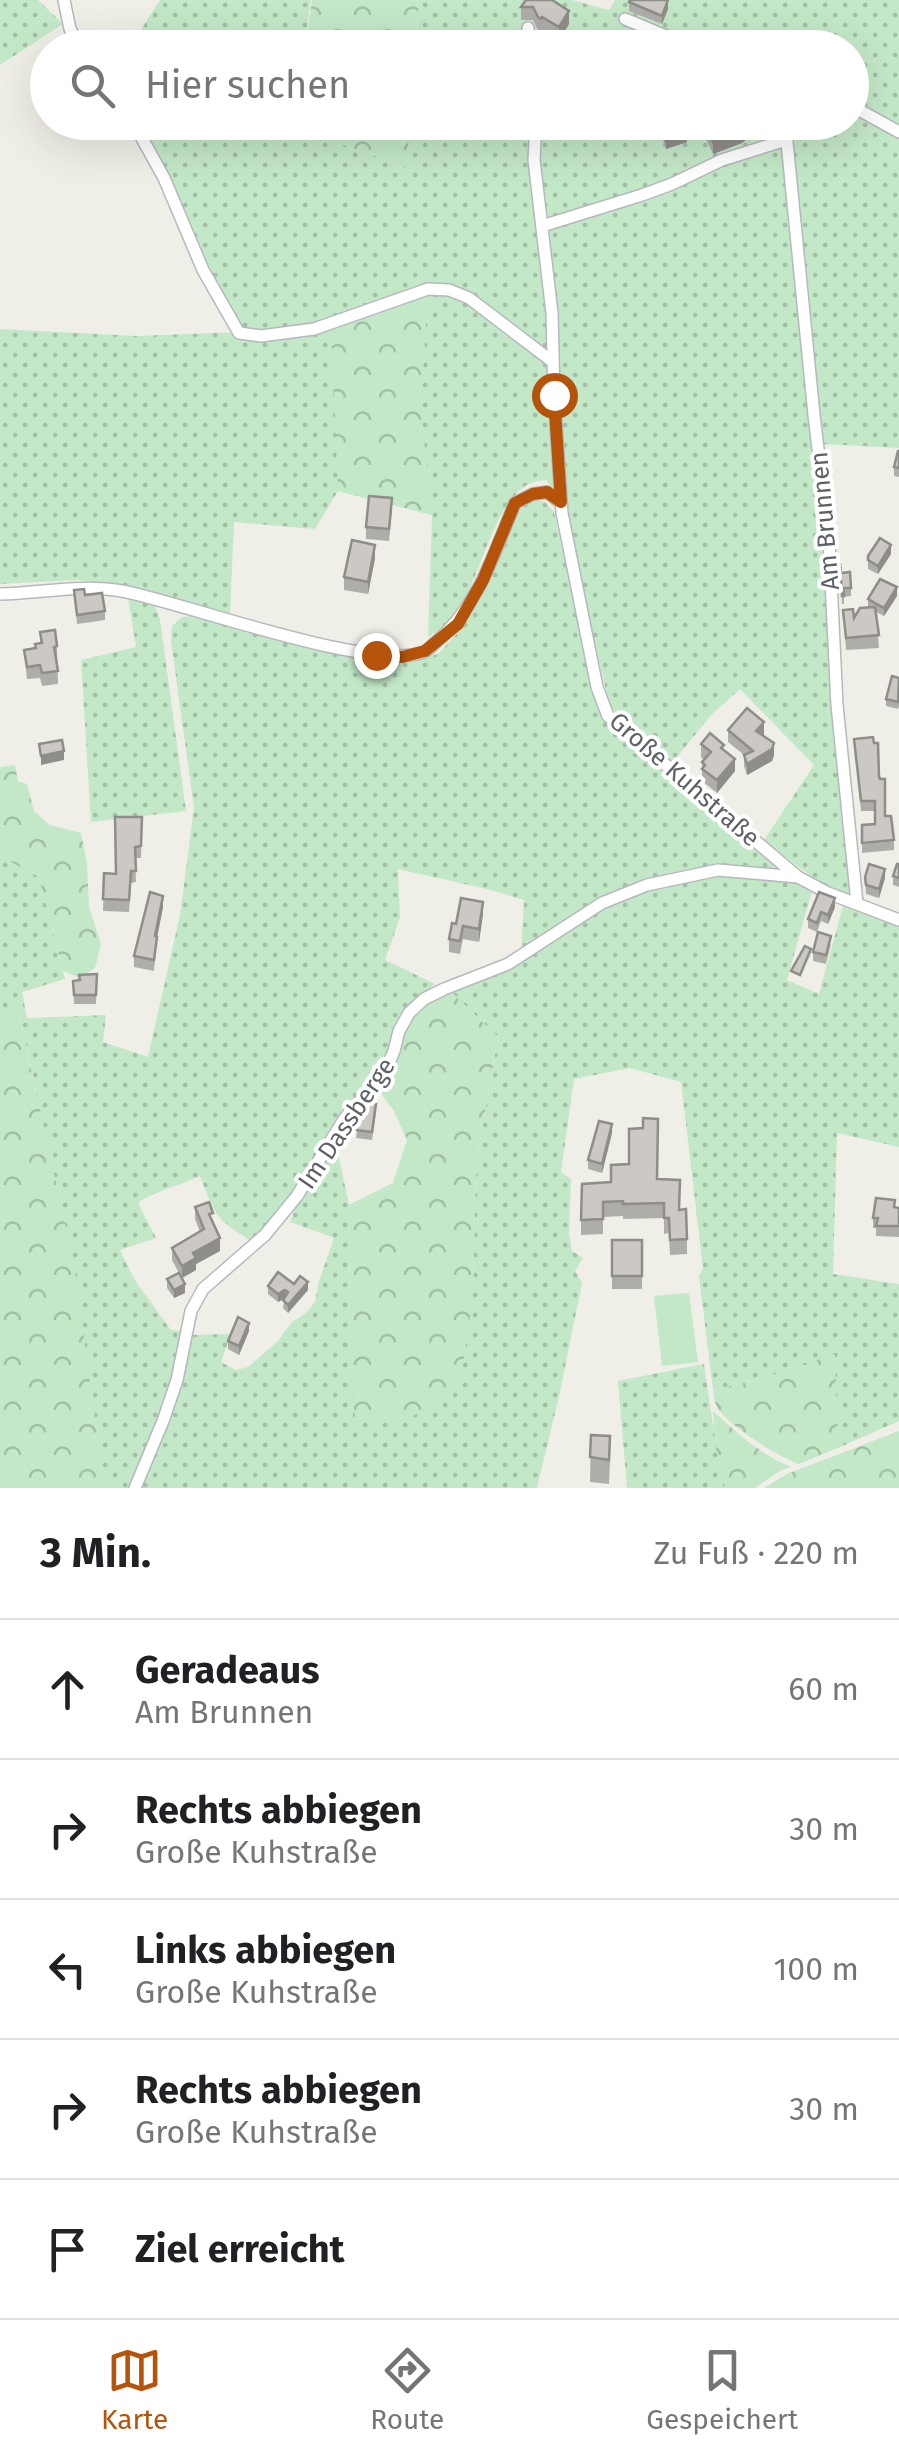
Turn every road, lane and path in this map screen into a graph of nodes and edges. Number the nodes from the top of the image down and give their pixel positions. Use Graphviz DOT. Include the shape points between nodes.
graph roads {
  1 [pos="64,0"];
  2 [pos="626,19"];
  3 [pos="70,30"];
  4 [pos="653,30"];
  5 [pos="869,115"];
  6 [pos="899,132"];
  7 [pos="143,140"];
  8 [pos="535,140"];
  9 [pos="786,140"];
  10 [pos="542,226"];
  11 [pos="552,362"];
  12 [pos="561,502"];
  13 [pos="0,594"];
  14 [pos="798,877"];
  15 [pos="857,904"];
  16 [pos="899,920"];
  17 [pos="135,1488"];
  1 -- 3 [label="street"];
  2 -- 4 [label="street"];
  5 -- 6 [label="street"];
  7 -- 11 [label="street" via="239,333 314,330 428,289 449,290 481,306"];
  8 -- 10 [label="street"];
  9 -- 10 [label="street"];
  9 -- 15 [label="street, Am Brunnen"];
  10 -- 11 [label="street"];
  11 -- 12 [label="street"];
  12 -- 13 [label="street" via="547,492 515,503 458,624 425,651 402,657 338,649 124,591"];
  12 -- 14 [label="street, Große Kuhstraße" via="608,716"];
  14 -- 15 [label="street, Große Kuhstraße"];
  14 -- 17 [label="street, Im Dassberge" via="718,870 647,885 602,903 508,964 424,999 399,1031 385,1072 345,1118 297,1196 203,1289 190,1311 176,1380"];
  15 -- 16 [label="street, Große Kuhstraße"];
}
